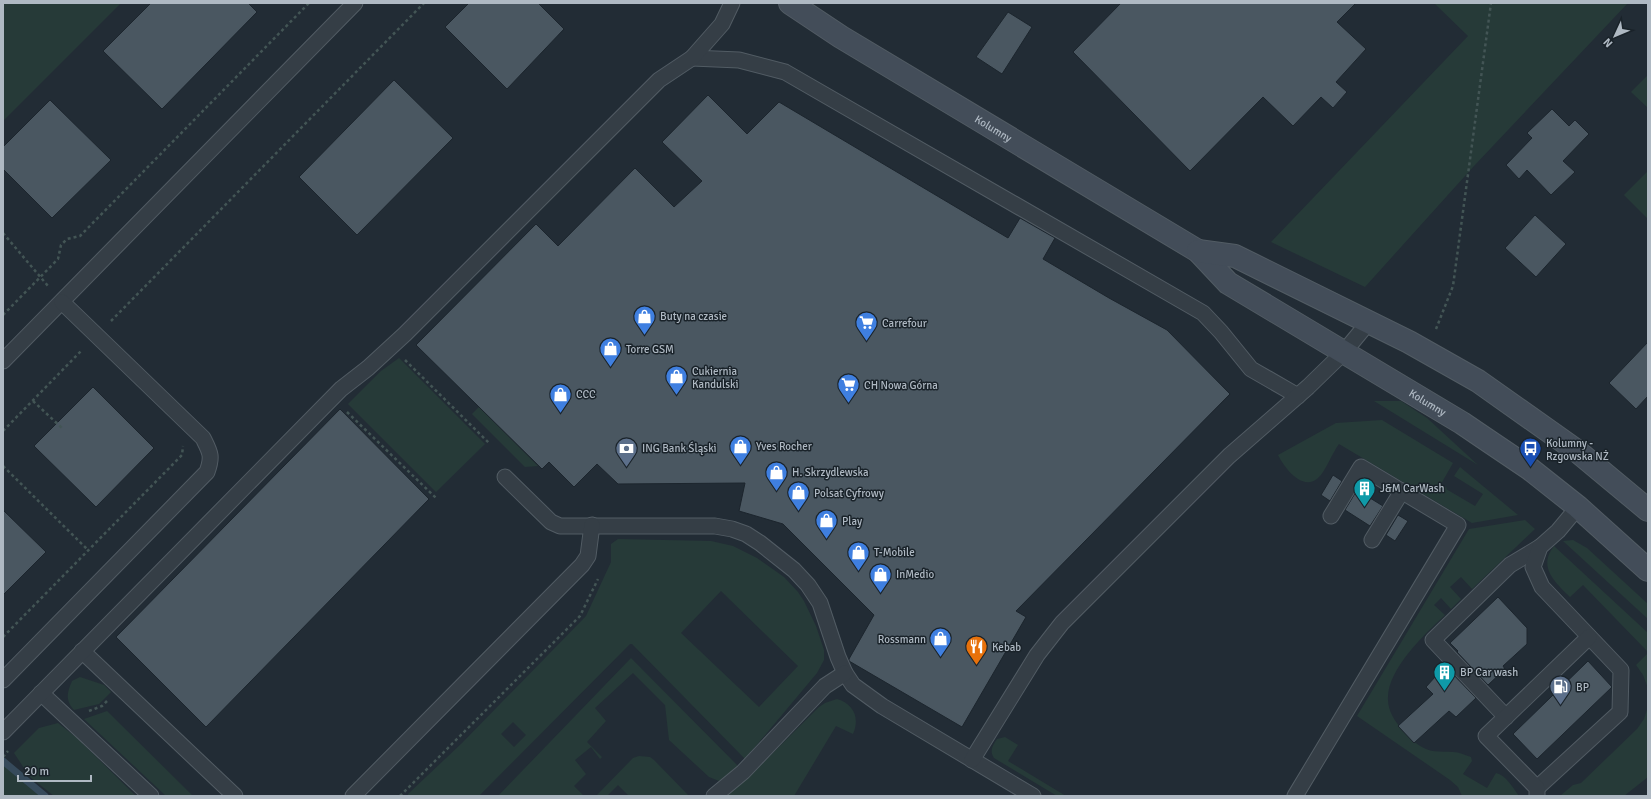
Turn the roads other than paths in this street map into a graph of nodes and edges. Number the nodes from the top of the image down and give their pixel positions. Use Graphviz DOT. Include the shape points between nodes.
graph roads {
  1 [pos="356,3"];
  2 [pos="732,3"];
  3 [pos="790,3"];
  4 [pos="692,58"];
  5 [pos="1198,251"];
  6 [pos="62,302"];
  7 [pos="1368,323"];
  8 [pos="1344,352"];
  9 [pos="3,361"];
  10 [pos="1298,396"];
  11 [pos="505,477"];
  12 [pos="1402,491"];
  13 [pos="1578,507"];
  14 [pos="1648,510"];
  15 [pos="1331,516"];
  16 [pos="592,525"];
  17 [pos="1372,540"];
  18 [pos="1540,547"];
  19 [pos="1648,570"];
  20 [pos="1589,636"];
  21 [pos="82,651"];
  22 [pos="845,673"];
  23 [pos="3,680"];
  24 [pos="41,693"];
  25 [pos="1506,717"];
  26 [pos="3,732"];
  27 [pos="972,760"];
  28 [pos="1537,792"];
  29 [pos="151,796"];
  30 [pos="234,796"];
  31 [pos="353,796"];
  32 [pos="714,796"];
  33 [pos="1033,796"];
  34 [pos="1295,796"];
  1 -- 6 [label="lane"];
  2 -- 4 [label="lane" via="722,24"];
  3 -- 5 [label="street, Kolumny" via="841,37"];
  4 -- 10 [label="lane" via="739,60 786,72 1203,313 1251,369"];
  4 -- 21 [label="lane" via="659,80 392,347 341,389"];
  5 -- 7 [label="street, Kolumny" via="1235,256"];
  5 -- 8 [label="street, Kolumny" via="1228,283"];
  6 -- 9 [label="lane"];
  6 -- 23 [label="lane" via="203,438 212,460 207,472"];
  7 -- 8 [label="lane"];
  7 -- 14 [label="street, Kolumny" via="1478,381 1577,451"];
  8 -- 10 [label="lane"];
  8 -- 13 [label="street, Kolumny" via="1462,423 1530,469"];
  10 -- 27 [label="lane" via="1223,461 1062,623 1037,655"];
  11 -- 16 [label="lane" via="551,522 560,526"];
  12 -- 15 [label="lane" via="1361,467"];
  12 -- 17 [label="lane"];
  12 -- 34 [label="lane" via="1458,525"];
  13 -- 18 [label="lane" via="1558,531"];
  13 -- 19 [label="street, Kolumny"];
  16 -- 22 [label="lane" via="715,526 746,534 771,551 808,585 820,603"];
  16 -- 31 [label="lane" via="588,556 582,566"];
  18 -- 20 [label="lane" via="1533,567 1542,586"];
  18 -- 25 [label="lane" via="1510,565 1433,640"];
  20 -- 25 [label="lane"];
  20 -- 28 [label="lane" via="1621,670 1620,712"];
  21 -- 24 [label="lane"];
  21 -- 30 [label="lane"];
  22 -- 27 [label="lane" via="853,685 865,695"];
  22 -- 32 [label="lane" via="825,686 743,772"];
  24 -- 26 [label="lane"];
  24 -- 29 [label="lane"];
  25 -- 28 [label="lane" via="1486,736"];
  27 -- 33 [label="lane"];
}
